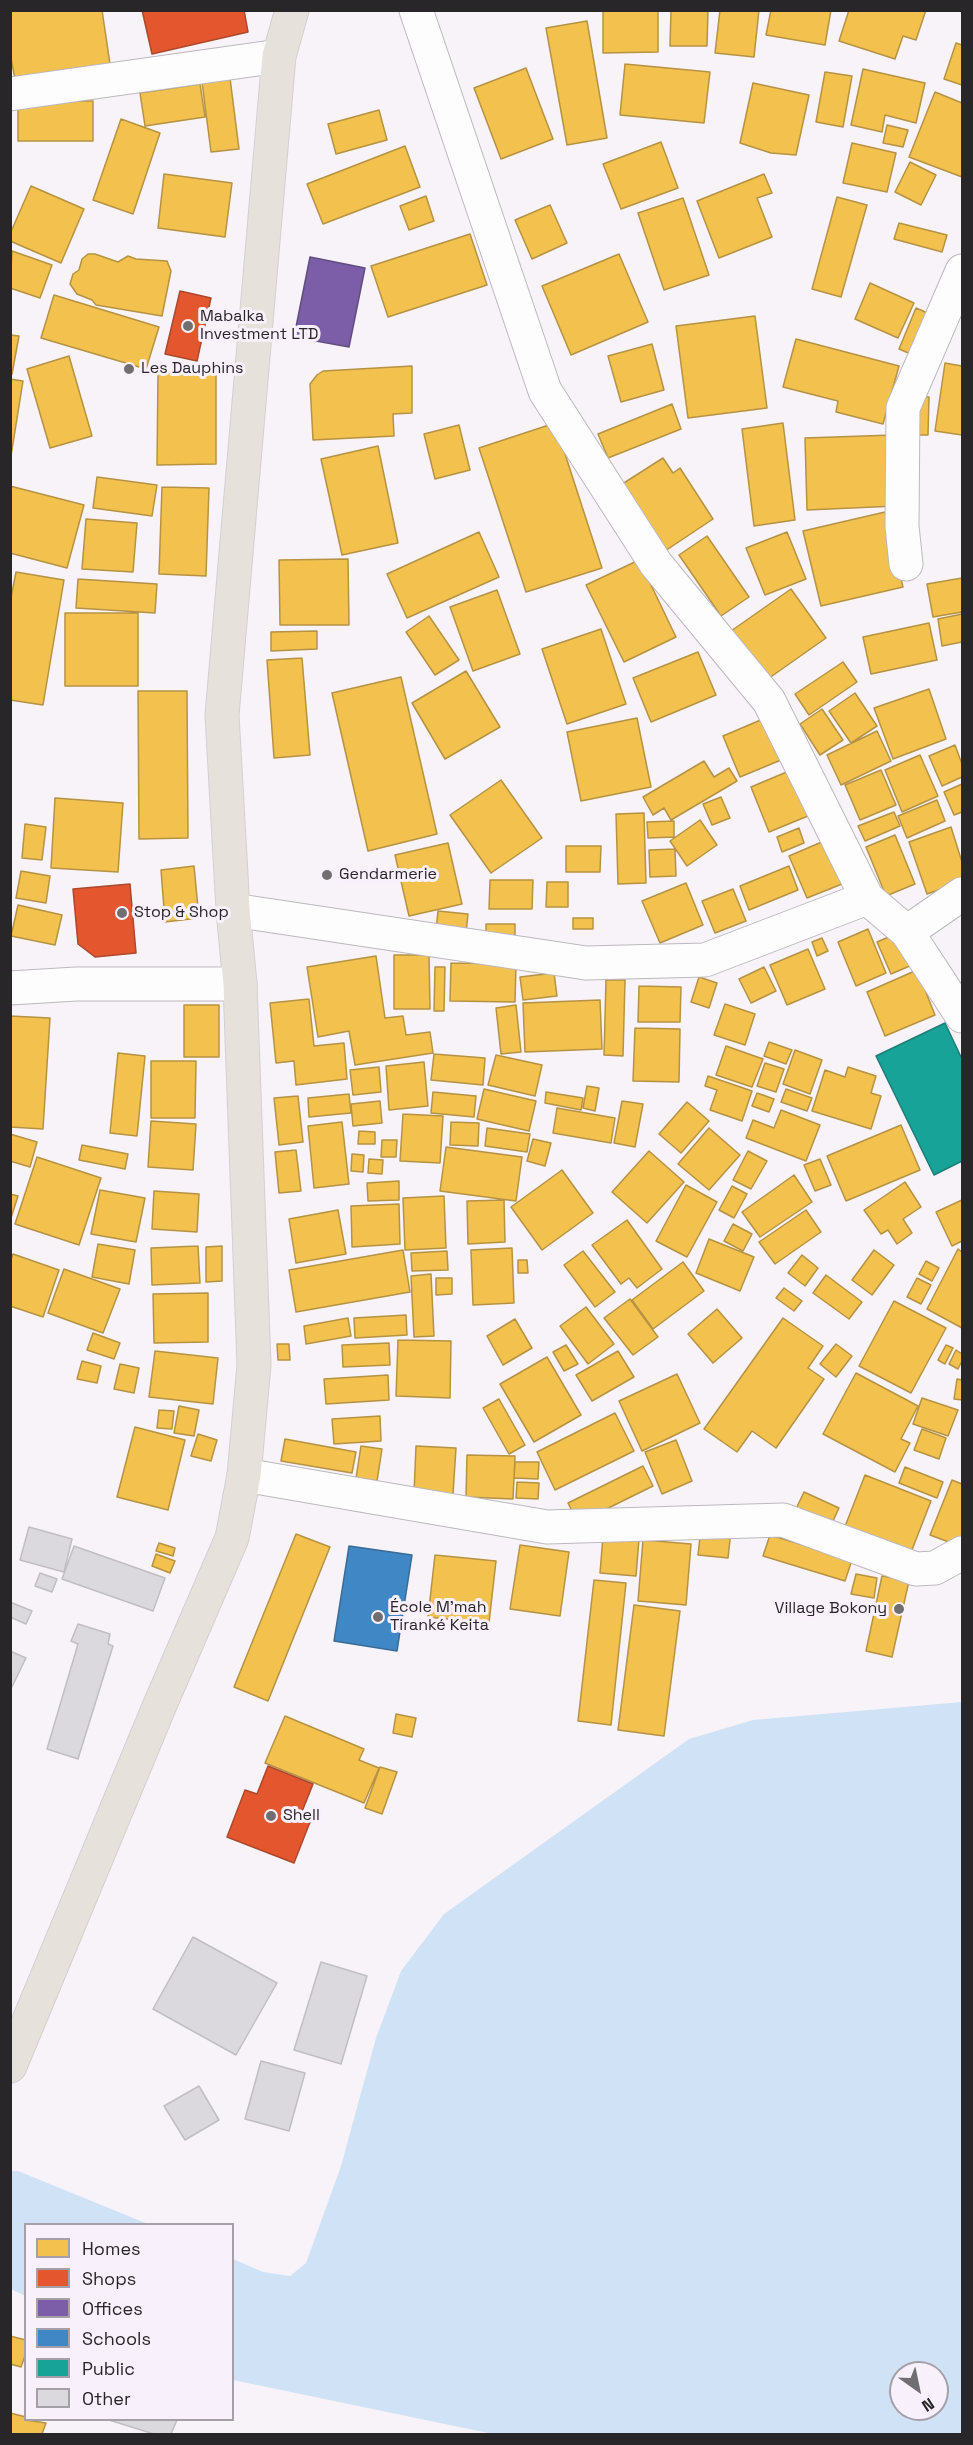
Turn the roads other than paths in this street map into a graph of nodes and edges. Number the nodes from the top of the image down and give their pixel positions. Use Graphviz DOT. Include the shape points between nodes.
graph roads {
  1 [pos="292,10"];
  2 [pos="416,10"];
  3 [pos="279,56"];
  4 [pos="10,94"];
  5 [pos="963,271"];
  6 [pos="906,564"];
  7 [pos="963,894"];
  8 [pos="867,898"];
  9 [pos="233,910"];
  10 [pos="907,932"];
  11 [pos="240,984"];
  12 [pos="10,988"];
  13 [pos="963,1016"];
  14 [pos="244,1475"];
  15 [pos="963,1553"];
  16 [pos="10,2066"];
  1 -- 3 [label="main road"];
  2 -- 8 [label="street" via="545,391 656,564 769,701"];
  3 -- 4 [label="street"];
  3 -- 9 [label="main road" via="222,715"];
  5 -- 6 [label="street" via="903,408 902,526"];
  7 -- 10 [label="street"];
  8 -- 9 [label="street" via="705,960 586,963"];
  8 -- 10 [label="street"];
  9 -- 11 [label="main road"];
  10 -- 13 [label="street"];
  11 -- 12 [label="street"];
  11 -- 14 [label="main road" via="254,1365"];
  14 -- 15 [label="street" via="547,1527 783,1520 916,1569 935,1568"];
  14 -- 16 [label="main road" via="232,1538"];
}
